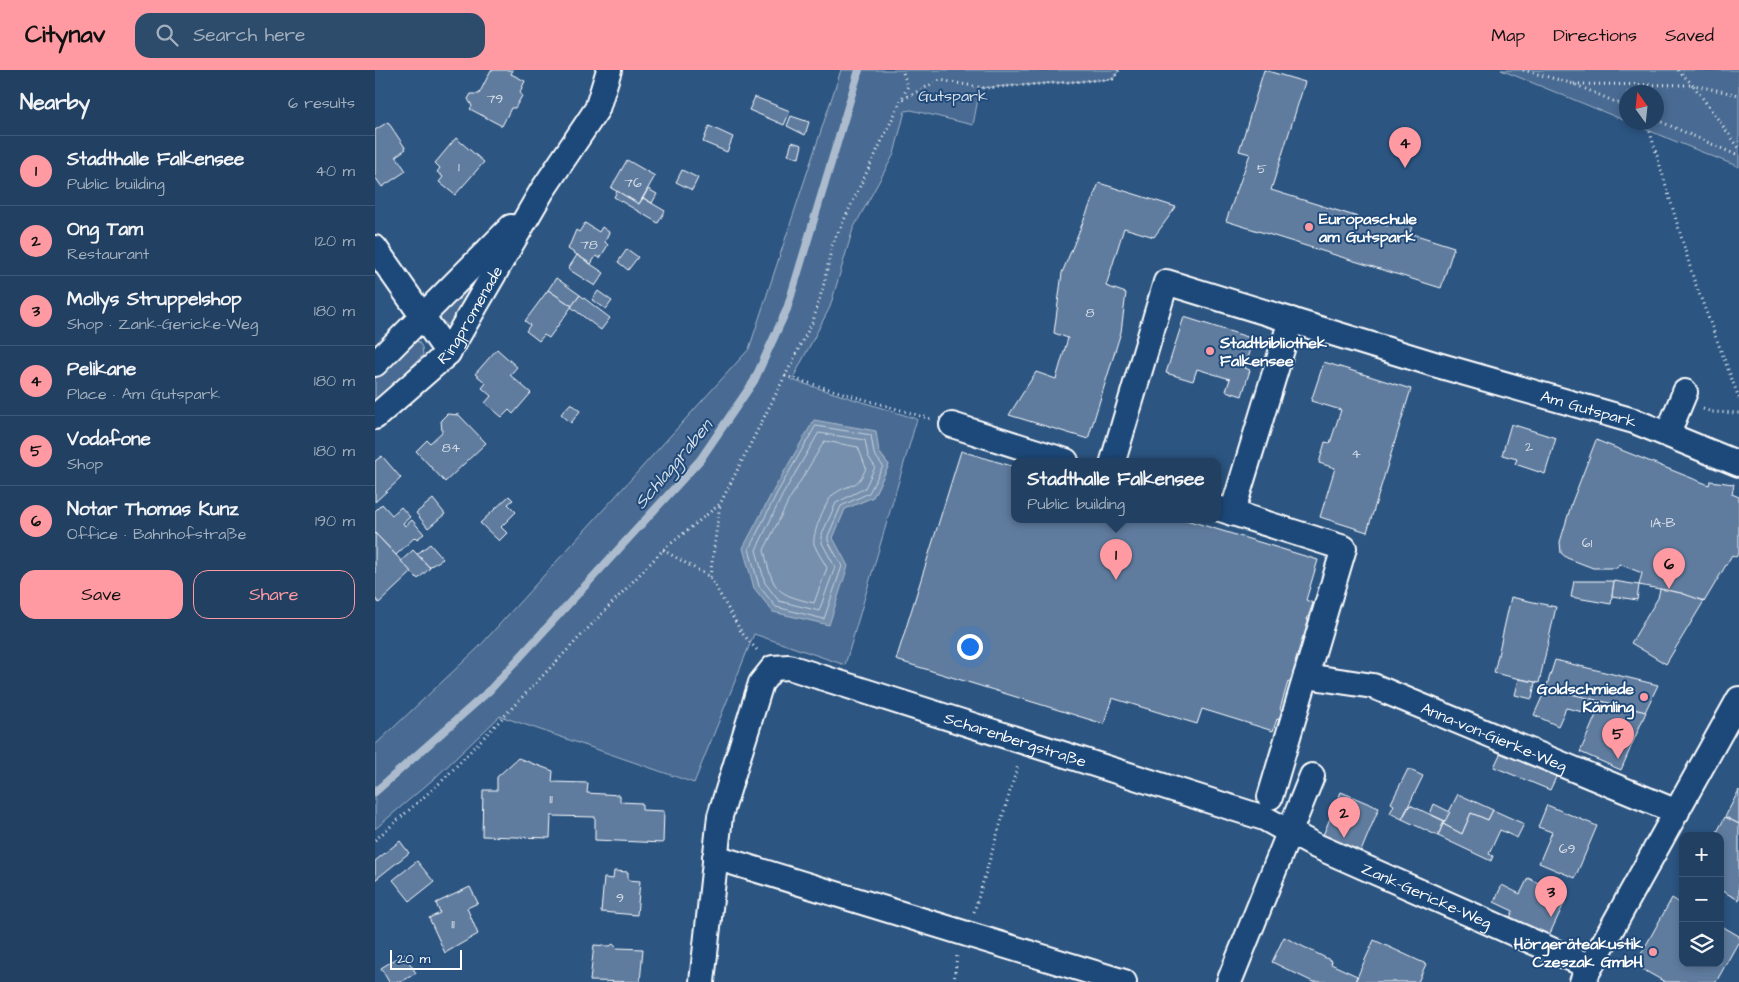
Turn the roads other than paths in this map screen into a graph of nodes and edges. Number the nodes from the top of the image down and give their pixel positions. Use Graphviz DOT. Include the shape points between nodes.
graph roads {
  1 [pos="609,70"];
  2 [pos="541,191"];
  3 [pos="375,248"];
  4 [pos="422,316"];
  5 [pos="1291,320"];
  6 [pos="448,353"];
  7 [pos="375,364"];
  8 [pos="1683,397"];
  9 [pos="375,417"];
  10 [pos="952,425"];
  11 [pos="1668,434"];
  12 [pos="1056,458"];
  13 [pos="1114,458"];
  14 [pos="1739,464"];
  15 [pos="1225,511"];
  16 [pos="1306,676"];
  17 [pos="1739,699"];
  18 [pos="1312,776"];
  19 [pos="1270,797"];
  20 [pos="1677,812"];
  21 [pos="1290,834"];
  22 [pos="715,857"];
  23 [pos="1586,975"];
  24 [pos="702,982"];
  25 [pos="1124,982"];
  26 [pos="1229,982"];
  1 -- 2 [label="street, Ringpromenade" via="597,108"];
  2 -- 4 [label="street, Ringpromenade" via="507,232"];
  2 -- 6 [label="street, Ringpromenade"];
  3 -- 4 [label="street"];
  4 -- 6 [label="street"];
  4 -- 7 [label="street, Ringpromenade"];
  5 -- 11 [label="street, Am Gutspark" via="1634,421"];
  5 -- 13 [label="street, Am Gutspark" via="1166,282"];
  5 -- 15 [label="street"];
  6 -- 9 [label="street, Ringpromenade"];
  8 -- 11 [label="street"];
  10 -- 12 [label="street"];
  11 -- 14 [label="street, Am Gutspark"];
  15 -- 16 [label="street" via="1344,548"];
  16 -- 19 [label="street"];
  16 -- 20 [label="street, Anna-von-Gierke-Weg" via="1373,686"];
  17 -- 20 [label="street"];
  18 -- 21 [label="street"];
  20 -- 23 [label="street"];
  21 -- 22 [label="street, Scharenbergstraße" via="1264,818 789,667 773,668 761,683 720,816"];
  21 -- 23 [label="street, Zank-Gericke-Weg"];
  21 -- 26 [label="street"];
  22 -- 24 [label="street"];
  22 -- 25 [label="street"];
}
